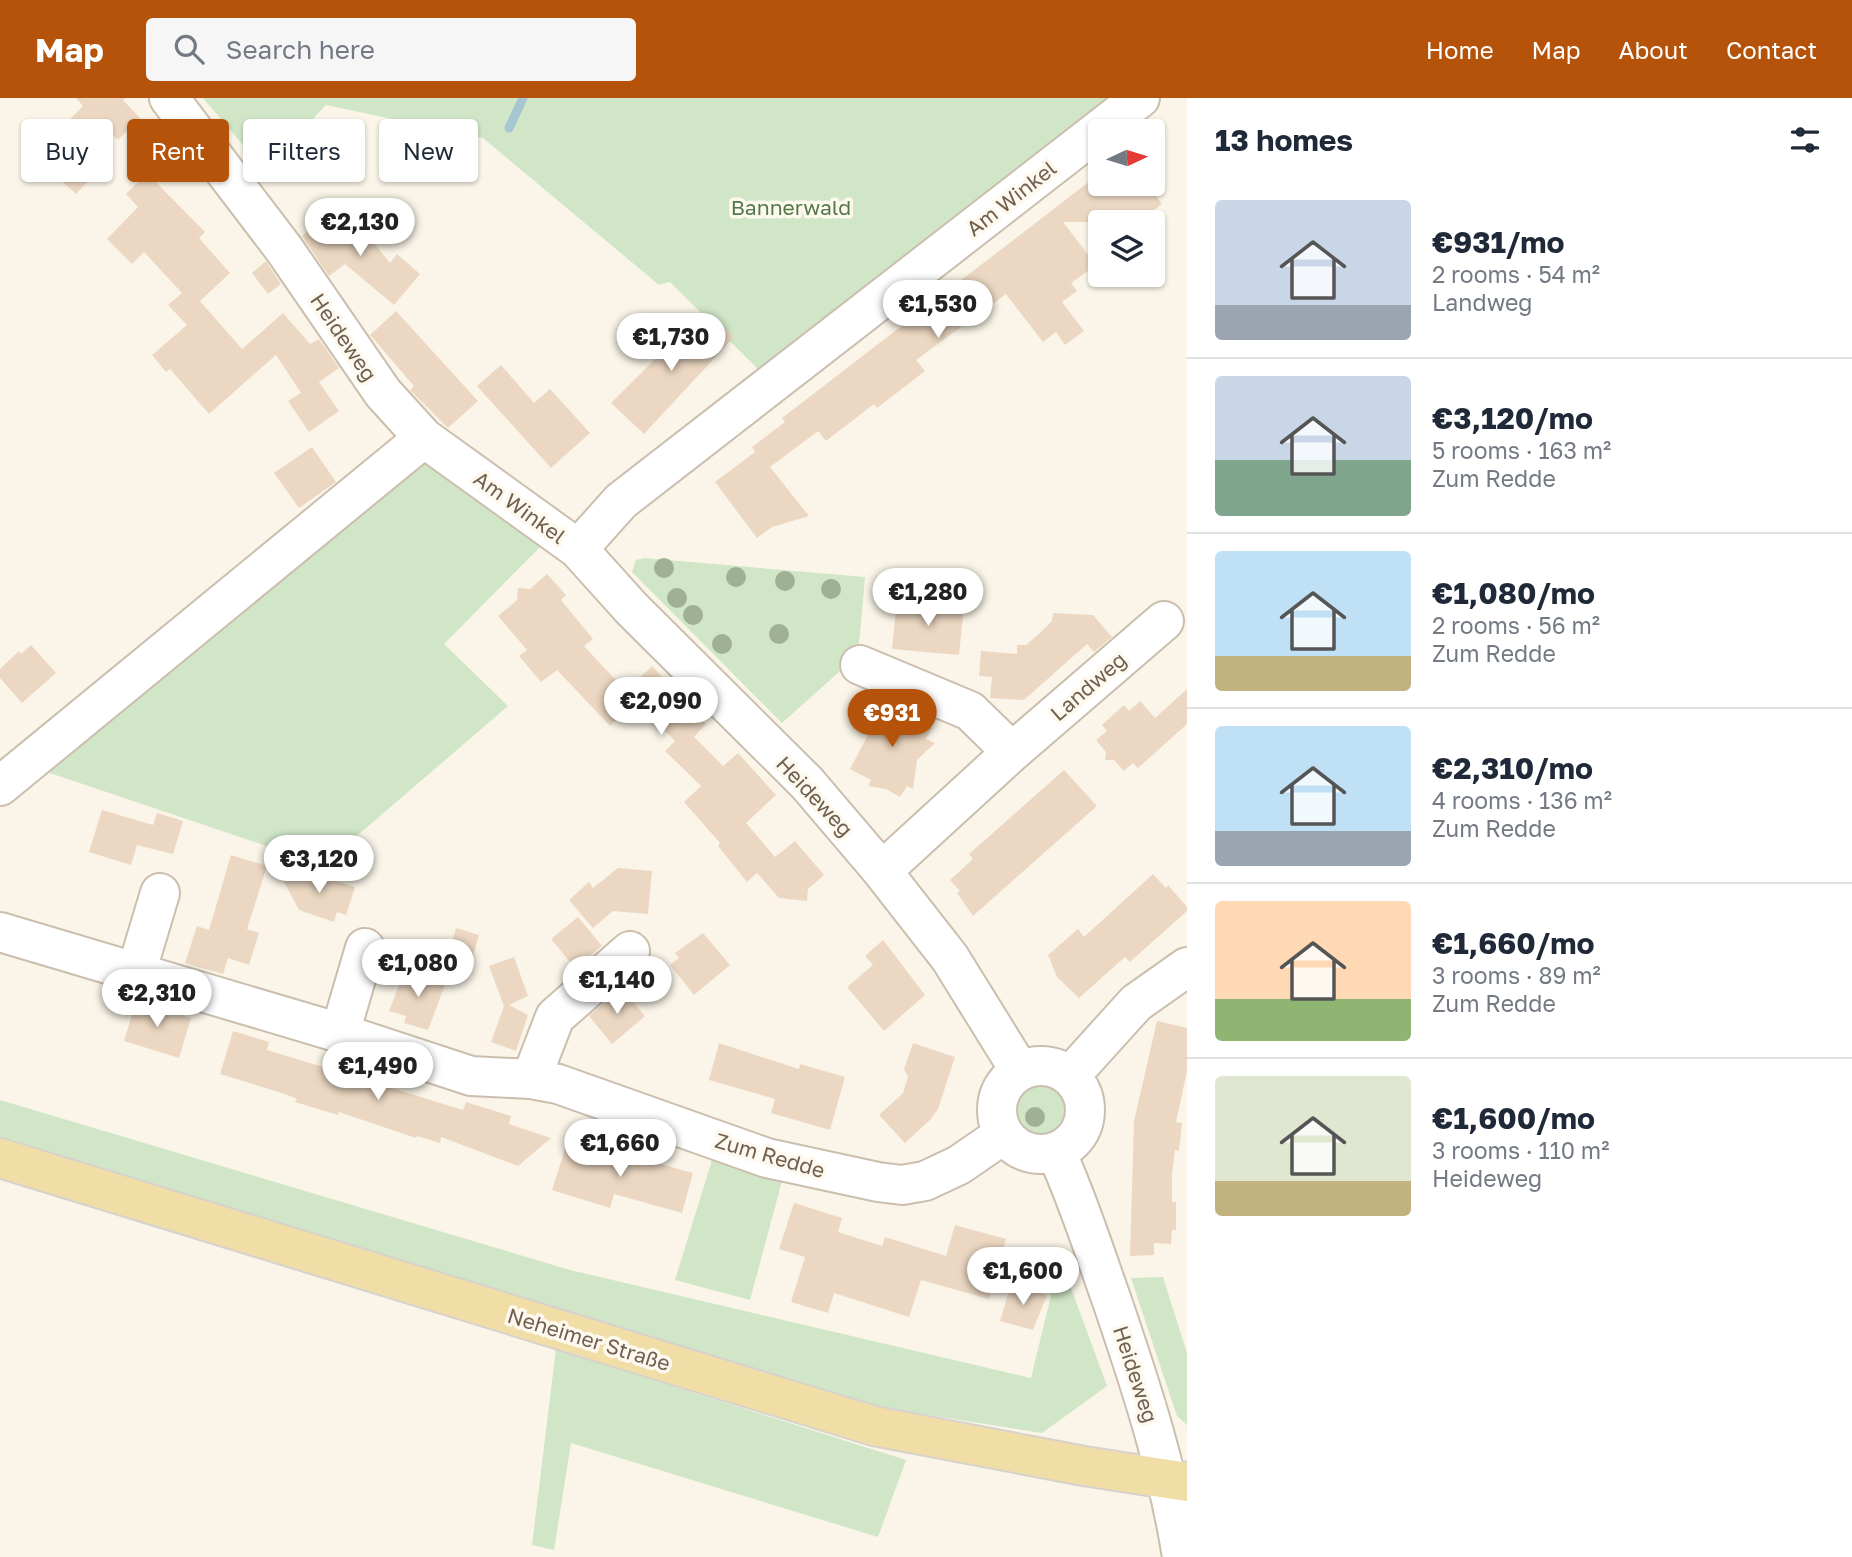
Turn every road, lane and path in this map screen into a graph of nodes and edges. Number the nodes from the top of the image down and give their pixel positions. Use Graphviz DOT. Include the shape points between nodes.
graph roads {
  1 [pos="169,98"];
  2 [pos="1140,98"];
  3 [pos="424,438"];
  4 [pos="578,549"];
  5 [pos="1164,621"];
  6 [pos="860,665"];
  7 [pos="1012,752"];
  8 [pos="0,786"];
  9 [pos="882,871"];
  10 [pos="160,893"];
  11 [pos="0,932"];
  12 [pos="365,948"];
  13 [pos="630,951"];
  14 [pos="1187,967"];
  15 [pos="136,973"];
  16 [pos="340,1033"];
  17 [pos="1020,1071"];
  18 [pos="1070,1076"];
  19 [pos="531,1079"];
  20 [pos="1004,1134"];
  21 [pos="1056,1152"];
  22 [pos="0,1158"];
  23 [pos="1178,1481"];
  24 [pos="1182,1557"];
  1 -- 3 [label="street, Heideweg" via="284,249 383,393"];
  2 -- 4 [label="street, Am Winkel" via="621,501"];
  3 -- 4 [label="street, Am Winkel"];
  3 -- 8 [label="street"];
  4 -- 9 [label="street, Heideweg" via="807,783"];
  5 -- 7 [label="street, Landweg"];
  6 -- 7 [label="street" via="970,711"];
  7 -- 9 [label="street, Landweg"];
  9 -- 17 [label="street, Heideweg" via="950,958"];
  10 -- 15 [label="street"];
  11 -- 15 [label="street, Zum Redde"];
  12 -- 16 [label="street"];
  13 -- 19 [label="street" via="555,1017"];
  14 -- 18 [label="street" via="1136,1003"];
  15 -- 16 [label="street, Zum Redde"];
  16 -- 19 [label="street, Zum Redde" via="471,1076"];
  17 -- 18 [label="street" via="1045,1066"];
  17 -- 20 [label="street" via="1000,1092 998,1121"];
  18 -- 21 [label="street" via="1084,1098 1083,1124 1077,1136"];
  19 -- 20 [label="street, Zum Redde" via="600,1097 767,1158 902,1185 925,1181 959,1165"];
  20 -- 21 [label="street" via="1027,1152"];
  21 -- 23 [label="street, Heideweg"];
  22 -- 23 [label="main road, Neheimer Straße" via="874,1426"];
  23 -- 24 [label="street, Heideweg"];
}
